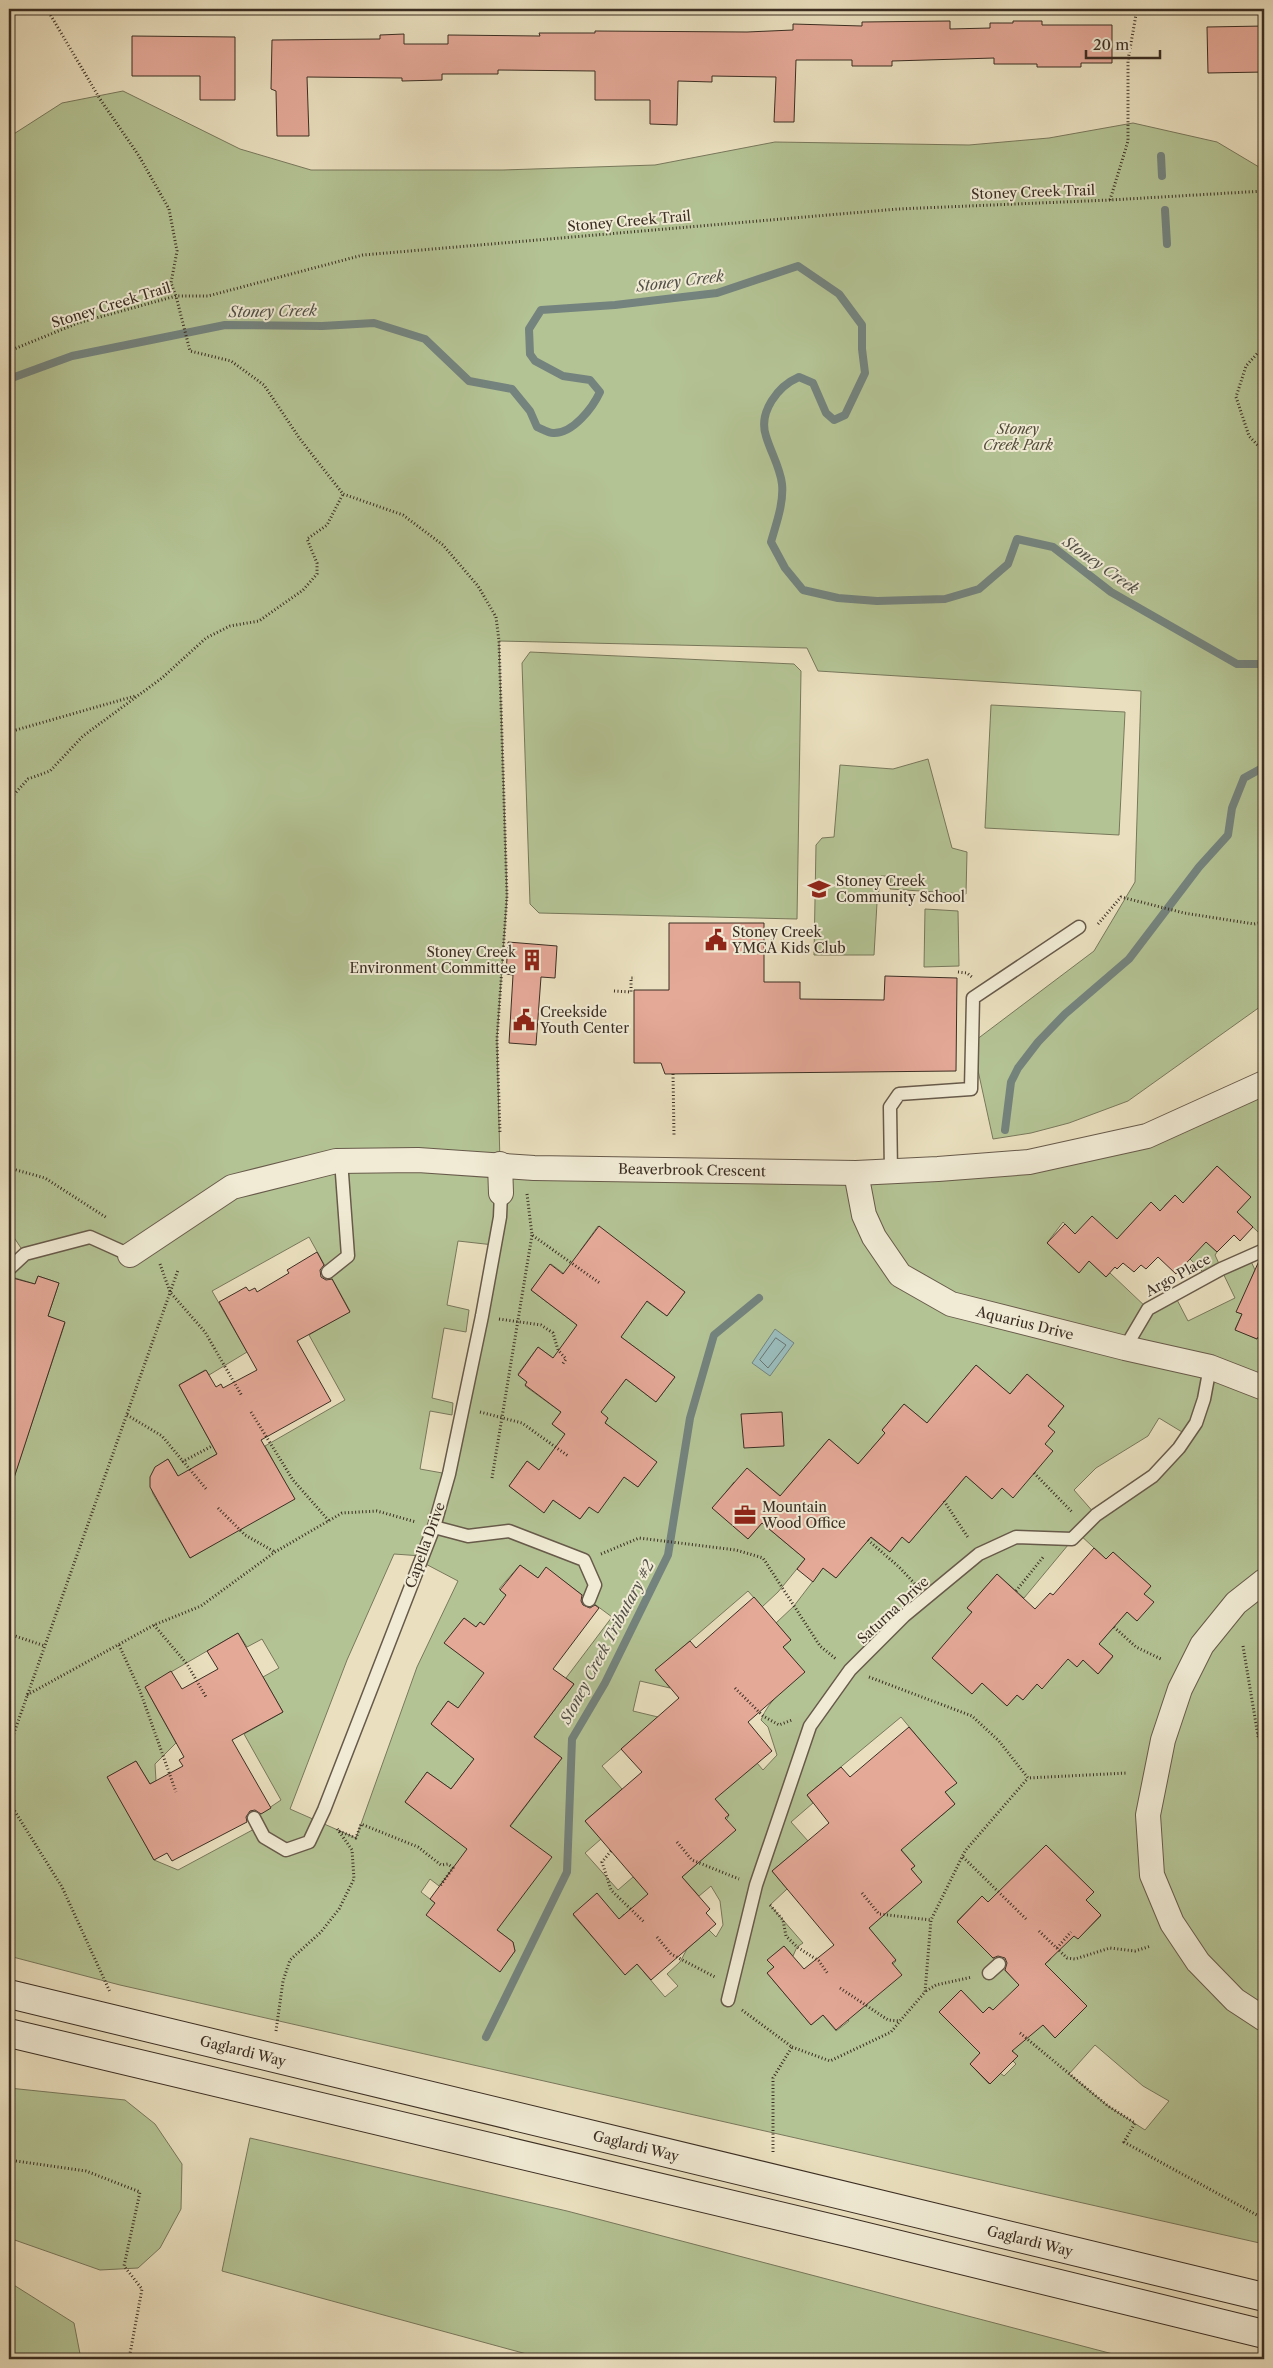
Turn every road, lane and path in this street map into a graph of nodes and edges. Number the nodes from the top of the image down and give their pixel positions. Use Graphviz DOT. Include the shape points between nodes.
graph roads {
  1 [pos="47,9"];
  2 [pos="1137,9"];
  3 [pos="1264,191"];
  4 [pos="1110,200"];
  5 [pos="176,296"];
  6 [pos="1264,346"];
  7 [pos="9,351"];
  8 [pos="1264,452"];
  9 [pos="343,494"];
  10 [pos="138,695"];
  11 [pos="9,732"];
  12 [pos="9,800"];
  13 [pos="1264,922"];
  14 [pos="1079,928"];
  15 [pos="635,978"];
  16 [pos="614,991"];
  17 [pos="673,1074"];
  18 [pos="1264,1082"];
  19 [pos="500,1133"];
  20 [pos="674,1136"];
  21 [pos="342,1160"];
  22 [pos="500,1164"];
  23 [pos="9,1168"];
  24 [pos="892,1172"];
  25 [pos="856,1173"];
  26 [pos="501,1194"];
  27 [pos="527,1194"];
  28 [pos="107,1218"];
  29 [pos="532,1235"];
  30 [pos="152,1240"];
  31 [pos="1264,1250"];
  32 [pos="130,1255"];
  33 [pos="9,1268"];
  34 [pos="178,1270"];
  35 [pos="328,1272"];
  36 [pos="601,1284"];
  37 [pos="170,1292"];
  38 [pos="482,1316"];
  39 [pos="518,1322"];
  40 [pos="1125,1348"];
  41 [pos="562,1365"];
  42 [pos="1210,1366"];
  43 [pos="1264,1388"];
  44 [pos="242,1396"];
  45 [pos="463,1408"];
  46 [pos="252,1412"];
  47 [pos="127,1415"];
  48 [pos="502,1416"];
  49 [pos="212,1446"];
  50 [pos="568,1456"];
  51 [pos="182,1462"];
  52 [pos="1034,1472"];
  53 [pos="492,1478"];
  54 [pos="207,1490"];
  55 [pos="944,1501"];
  56 [pos="218,1508"];
  57 [pos="1074,1514"];
  58 [pos="329,1521"];
  59 [pos="434,1527"];
  60 [pos="868,1540"];
  61 [pos="275,1552"];
  62 [pos="979,1554"];
  63 [pos="584,1560"];
  64 [pos="1264,1581"];
  65 [pos="927,1597"];
  66 [pos="589,1600"];
  67 [pos="154,1625"];
  68 [pos="1114,1627"];
  69 [pos="9,1634"];
  70 [pos="119,1645"];
  71 [pos="45,1646"];
  72 [pos="1244,1646"];
  73 [pos="1160,1659"];
  74 [pos="850,1670"];
  75 [pos="735,1688"];
  76 [pos="27,1695"];
  77 [pos="206,1698"];
  78 [pos="810,1726"];
  79 [pos="1264,1726"];
  80 [pos="1258,1736"];
  81 [pos="1264,1742"];
  82 [pos="9,1747"];
  83 [pos="1126,1774"];
  84 [pos="1028,1778"];
  85 [pos="176,1792"];
  86 [pos="9,1802"];
  87 [pos="321,1816"];
  88 [pos="254,1818"];
  89 [pos="338,1830"];
  90 [pos="677,1842"];
  91 [pos="611,1851"];
  92 [pos="962,1856"];
  93 [pos="731,1877"];
  94 [pos="440,1886"];
  95 [pos="862,1893"];
  96 [pos="770,1904"];
  97 [pos="1026,1919"];
  98 [pos="932,1920"];
  99 [pos="645,1923"];
  100 [pos="1039,1931"];
  101 [pos="1071,1932"];
  102 [pos="657,1937"];
  103 [pos="1151,1946"];
  104 [pos="1056,1948"];
  105 [pos="998,1964"];
  106 [pos="697,1967"];
  107 [pos="828,1974"];
  108 [pos="989,1974"];
  109 [pos="840,1988"];
  110 [pos="926,1992"];
  111 [pos="9,1994"];
  112 [pos="728,2000"];
  113 [pos="1264,2019"];
  114 [pos="900,2020"];
  115 [pos="123,2022"];
  116 [pos="9,2033"];
  117 [pos="1020,2033"];
  118 [pos="792,2047"];
  119 [pos="272,2058"];
  120 [pos="9,2160"];
  121 [pos="774,2179"];
  122 [pos="1264,2219"];
  123 [pos="1264,2298"];
  124 [pos="1264,2334"];
  125 [pos="129,2359"];
  1 -- 5 [label="path" via="169,209 177,251 171,283"];
  2 -- 4 [label="path" via="1128,60 1128,141"];
  3 -- 4 [label="path, Stoney Creek Trail"];
  4 -- 5 [label="path, Stoney Creek Trail" via="898,209 363,255 208,296"];
  5 -- 7 [label="path, Stoney Creek Trail" via="78,324"];
  5 -- 9 [label="path" via="190,351 231,361 264,386"];
  6 -- 8 [label="path" via="1246,366 1236,398 1249,436"];
  9 -- 10 [label="path" via="327,525 307,540 317,563 317,574 303,590 259,621 230,626 206,638"];
  9 -- 19 [label="path" via="403,515 443,545 478,586 496,617 507,896 497,1039"];
  10 -- 11 [label="path"];
  10 -- 12 [label="path" via="83,736 50,771 28,779"];
  13 -- 14 [label="path" via="1254,924 1184,913 1121,897 1088,936"];
  14 -- 24 [label="lane" via="973,998 971,1090 899,1094 890,1107"];
  15 -- 16 [label="path" via="631,978 632,992"];
  17 -- 20 [label="path"];
  18 -- 24 [label="street, Beaverbrook Crescent" via="1147,1136 1029,1162"];
  21 -- 22 [label="street, Beaverbrook Crescent"];
  21 -- 30 [label="street, Beaverbrook Crescent" via="232,1187"];
  21 -- 35 [label="lane" via="348,1256"];
  22 -- 25 [label="street, Beaverbrook Crescent" via="534,1168"];
  22 -- 26 [label="street, Capella Drive"];
  23 -- 28 [label="path" via="44,1178"];
  24 -- 25 [label="street, Beaverbrook Crescent"];
  25 -- 40 [label="street, Aquarius Drive" via="864,1215 874,1237 900,1276 951,1304"];
  26 -- 38 [label="lane, Capella Drive"];
  27 -- 29 [label="path"];
  29 -- 36 [label="path"];
  29 -- 39 [label="path"];
  30 -- 32 [label="street, Beaverbrook Crescent"];
  30 -- 37 [label="path"];
  31 -- 40 [label="lane, Argo Place" via="1221,1269 1148,1309"];
  32 -- 33 [label="lane" via="90,1237 26,1254"];
  34 -- 37 [label="path"];
  37 -- 44 [label="path" via="205,1332"];
  37 -- 47 [label="path"];
  38 -- 39 [label="path"];
  38 -- 45 [label="lane, Capella Drive"];
  39 -- 41 [label="path" via="541,1325 554,1334 558,1350 566,1359"];
  39 -- 48 [label="path"];
  40 -- 42 [label="street, Aquarius Drive"];
  42 -- 43 [label="street, Aquarius Drive"];
  42 -- 62 [label="lane, Saturna Drive" via="1196,1423 1179,1448 1153,1476 1096,1515 1072,1539 1016,1537"];
  45 -- 48 [label="path"];
  45 -- 59 [label="lane, Capella Drive"];
  46 -- 58 [label="path" via="292,1480"];
  47 -- 51 [label="path" via="162,1436"];
  47 -- 71 [label="path"];
  48 -- 50 [label="path" via="522,1423"];
  48 -- 53 [label="path"];
  49 -- 51 [label="path"];
  51 -- 54 [label="path"];
  52 -- 57 [label="path"];
  55 -- 62 [label="path"];
  56 -- 61 [label="path" via="246,1535"];
  58 -- 59 [label="path" via="342,1513 378,1511"];
  58 -- 61 [label="path"];
  59 -- 63 [label="lane" via="468,1536 509,1531"];
  59 -- 87 [label="lane, Capella Drive"];
  60 -- 65 [label="path"];
  61 -- 67 [label="path" via="201,1606"];
  62 -- 65 [label="lane, Saturna Drive"];
  63 -- 66 [label="lane" via="595,1585"];
  63 -- 74 [label="path" via="639,1538 736,1550 762,1558 820,1646"];
  64 -- 113 [label="street" via="1236,1603 1202,1645 1180,1689 1163,1740 1148,1815 1152,1874 1172,1923 1198,1962 1235,2000"];
  65 -- 74 [label="lane, Saturna Drive"];
  67 -- 70 [label="path"];
  67 -- 77 [label="path" via="186,1664"];
  68 -- 73 [label="path" via="1136,1647"];
  69 -- 71 [label="path"];
  70 -- 76 [label="path"];
  70 -- 85 [label="path" via="140,1692"];
  71 -- 76 [label="path"];
  72 -- 80 [label="path"];
  74 -- 78 [label="lane, Saturna Drive"];
  74 -- 84 [label="path" via="972,1716 999,1741"];
  75 -- 78 [label="path" via="763,1716 779,1725 796,1718"];
  76 -- 82 [label="path"];
  78 -- 112 [label="lane, Saturna Drive" via="756,1885"];
  79 -- 80 [label="path"];
  80 -- 81 [label="path"];
  83 -- 84 [label="path"];
  84 -- 92 [label="path"];
  86 -- 115 [label="path" via="62,1887 94,1951"];
  87 -- 88 [label="lane, Capella Drive" via="309,1842 286,1850 264,1836"];
  87 -- 89 [label="path"];
  87 -- 89 [label="path"];
  89 -- 94 [label="path" via="356,1838 361,1824 418,1848 441,1865 448,1864 453,1868"];
  89 -- 119 [label="path" via="352,1850 354,1879 339,1909 321,1932 290,1960 283,1981"];
  90 -- 93 [label="path" via="692,1860"];
  91 -- 99 [label="path" via="602,1862 611,1890"];
  92 -- 97 [label="path"];
  92 -- 98 [label="path"];
  95 -- 98 [label="path" via="879,1914"];
  96 -- 107 [label="path" via="783,1920 786,1936 819,1961"];
  98 -- 110 [label="path"];
  100 -- 104 [label="path"];
  101 -- 104 [label="path"];
  102 -- 106 [label="path" via="671,1954"];
  103 -- 104 [label="path" via="1135,1951 1110,1948 1074,1959"];
  105 -- 108 [label="lane"];
  108 -- 110 [label="path" via="936,1985"];
  109 -- 114 [label="path" via="888,2020"];
  110 -- 114 [label="path"];
  111 -- 115 [label="main road, Gaglardi Way"];
  112 -- 118 [label="path"];
  114 -- 118 [label="path" via="891,2032 830,2061"];
  115 -- 119 [label="main road, Gaglardi Way"];
  116 -- 124 [label="main road"];
  117 -- 122 [label="path" via="1108,2106 1135,2123 1124,2142"];
  118 -- 121 [label="path" via="773,2078"];
  119 -- 121 [label="main road, Gaglardi Way"];
  120 -- 125 [label="path" via="86,2171 140,2192 124,2266 142,2289"];
  121 -- 123 [label="main road, Gaglardi Way"];
}
